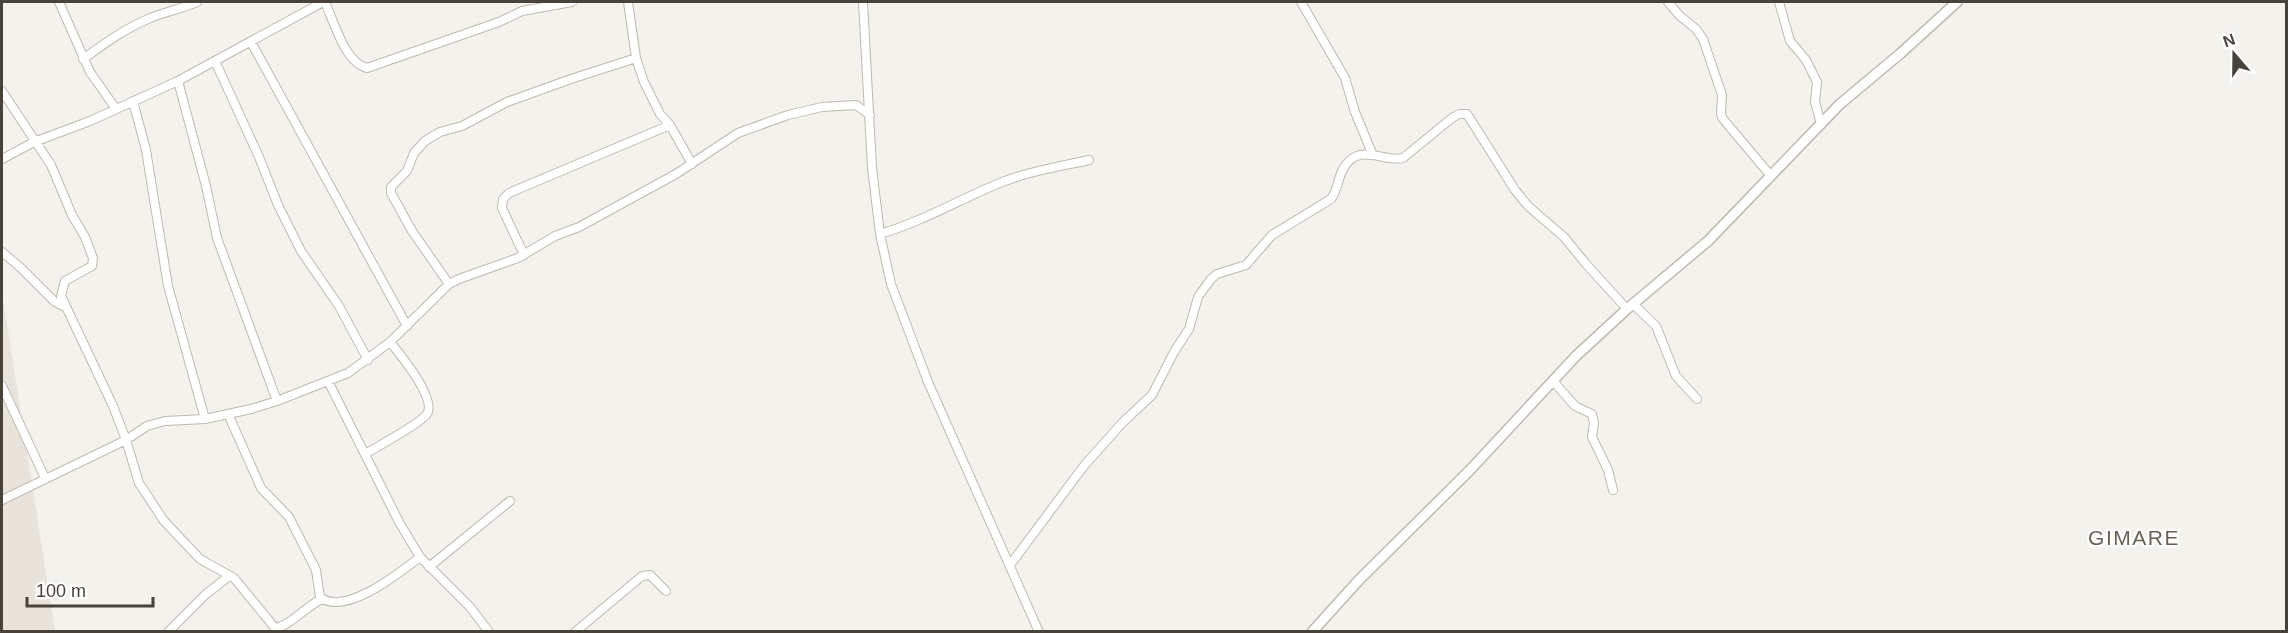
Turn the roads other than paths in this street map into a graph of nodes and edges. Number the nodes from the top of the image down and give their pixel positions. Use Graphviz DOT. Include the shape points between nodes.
graph roads {
  1 [pos="59,2"];
  2 [pos="175,2"];
  3 [pos="197,2"];
  4 [pos="324,2"];
  5 [pos="572,2"];
  6 [pos="628,2"];
  7 [pos="863,2"];
  8 [pos="1300,2"];
  9 [pos="1668,2"];
  10 [pos="1779,2"];
  11 [pos="1957,2"];
  12 [pos="180,10"];
  13 [pos="251,42"];
  14 [pos="636,58"];
  15 [pos="83,59"];
  16 [pos="215,61"];
  17 [pos="178,81"];
  18 [pos="2,91"];
  19 [pos="869,95"];
  20 [pos="133,101"];
  21 [pos="856,105"];
  22 [pos="116,109"];
  23 [pos="870,115"];
  24 [pos="1821,124"];
  25 [pos="670,125"];
  26 [pos="34,142"];
  27 [pos="1372,153"];
  28 [pos="2,159"];
  29 [pos="1089,160"];
  30 [pos="692,164"];
  31 [pos="1771,176"];
  32 [pos="880,234"];
  33 [pos="2,252"];
  34 [pos="524,255"];
  35 [pos="449,284"];
  36 [pos="65,307"];
  37 [pos="1630,307"];
  38 [pos="407,326"];
  39 [pos="390,342"];
  40 [pos="368,360"];
  41 [pos="328,381"];
  42 [pos="1553,381"];
  43 [pos="2,386"];
  44 [pos="1697,399"];
  45 [pos="278,401"];
  46 [pos="228,414"];
  47 [pos="205,419"];
  48 [pos="126,440"];
  49 [pos="365,454"];
  50 [pos="45,478"];
  51 [pos="1612,490"];
  52 [pos="2,500"];
  53 [pos="510,501"];
  54 [pos="420,557"];
  55 [pos="1010,565"];
  56 [pos="429,567"];
  57 [pos="229,576"];
  58 [pos="666,591"];
  59 [pos="322,598"];
  60 [pos="168,632"];
  61 [pos="489,632"];
  62 [pos="575,632"];
  63 [pos="1039,632"];
  64 [pos="1312,632"];
  1 -- 15 [label="street"];
  2 -- 12 [label="street"];
  3 -- 12 [label="street"];
  4 -- 5 [label="street" via="350,57 367,69 522,11"];
  4 -- 13 [label="street"];
  6 -- 14 [label="street"];
  7 -- 19 [label="street"];
  8 -- 27 [label="street" via="1345,78"];
  9 -- 31 [label="street" via="1703,39 1722,95 1723,119"];
  10 -- 24 [label="street" via="1790,40 1816,81 1815,102"];
  11 -- 24 [label="street"];
  12 -- 15 [label="street" via="144,20"];
  13 -- 16 [label="street"];
  13 -- 38 [label="street"];
  14 -- 25 [label="street" via="660,114"];
  14 -- 35 [label="street" via="507,102 462,126 440,132 414,153 391,193"];
  15 -- 22 [label="street"];
  16 -- 17 [label="street"];
  16 -- 40 [label="street" via="278,205"];
  17 -- 20 [label="street"];
  17 -- 45 [label="street" via="217,238"];
  18 -- 26 [label="street"];
  19 -- 21 [label="street"];
  19 -- 23 [label="street"];
  20 -- 22 [label="street"];
  20 -- 47 [label="street" via="146,150 168,286"];
  21 -- 23 [label="street"];
  21 -- 30 [label="street" via="807,110 738,133"];
  22 -- 26 [label="street"];
  23 -- 32 [label="street"];
  24 -- 31 [label="street"];
  25 -- 30 [label="street"];
  25 -- 34 [label="street" via="509,193 502,208"];
  26 -- 28 [label="street"];
  26 -- 36 [label="street" via="51,165 93,258 93,266 62,285"];
  27 -- 37 [label="street" via="1403,158 1452,118 1467,114 1528,206 1564,237"];
  27 -- 55 [label="street" via="1350,161 1331,199 1272,236 1246,265 1211,279 1198,297 1189,329 1152,395 1083,466"];
  29 -- 32 [label="street" via="1023,174 911,225"];
  30 -- 34 [label="street"];
  31 -- 37 [label="street" via="1708,241"];
  32 -- 55 [label="street" via="891,284 928,382"];
  33 -- 36 [label="street" via="54,302"];
  34 -- 35 [label="street"];
  35 -- 38 [label="street"];
  36 -- 48 [label="street"];
  37 -- 42 [label="street"];
  37 -- 44 [label="street" via="1656,326 1676,376"];
  38 -- 39 [label="street"];
  39 -- 40 [label="street"];
  39 -- 49 [label="street" via="422,387 428,411"];
  40 -- 41 [label="street"];
  41 -- 45 [label="street"];
  41 -- 49 [label="street"];
  42 -- 51 [label="street" via="1575,406 1592,414 1592,437 1608,470"];
  42 -- 64 [label="street"];
  43 -- 50 [label="street"];
  45 -- 46 [label="street"];
  46 -- 47 [label="street"];
  46 -- 59 [label="street" via="261,488 289,517 319,576 318,592"];
  47 -- 48 [label="street" via="152,424"];
  48 -- 50 [label="street"];
  48 -- 57 [label="street" via="140,483 164,521 200,559"];
  49 -- 54 [label="street"];
  50 -- 52 [label="street"];
  53 -- 56 [label="street"];
  54 -- 56 [label="street"];
  54 -- 59 [label="street" via="352,600"];
  55 -- 63 [label="street"];
  56 -- 61 [label="street"];
  57 -- 59 [label="street" via="276,628"];
  57 -- 60 [label="street"];
  58 -- 62 [label="street" via="650,575 642,576"];
}
